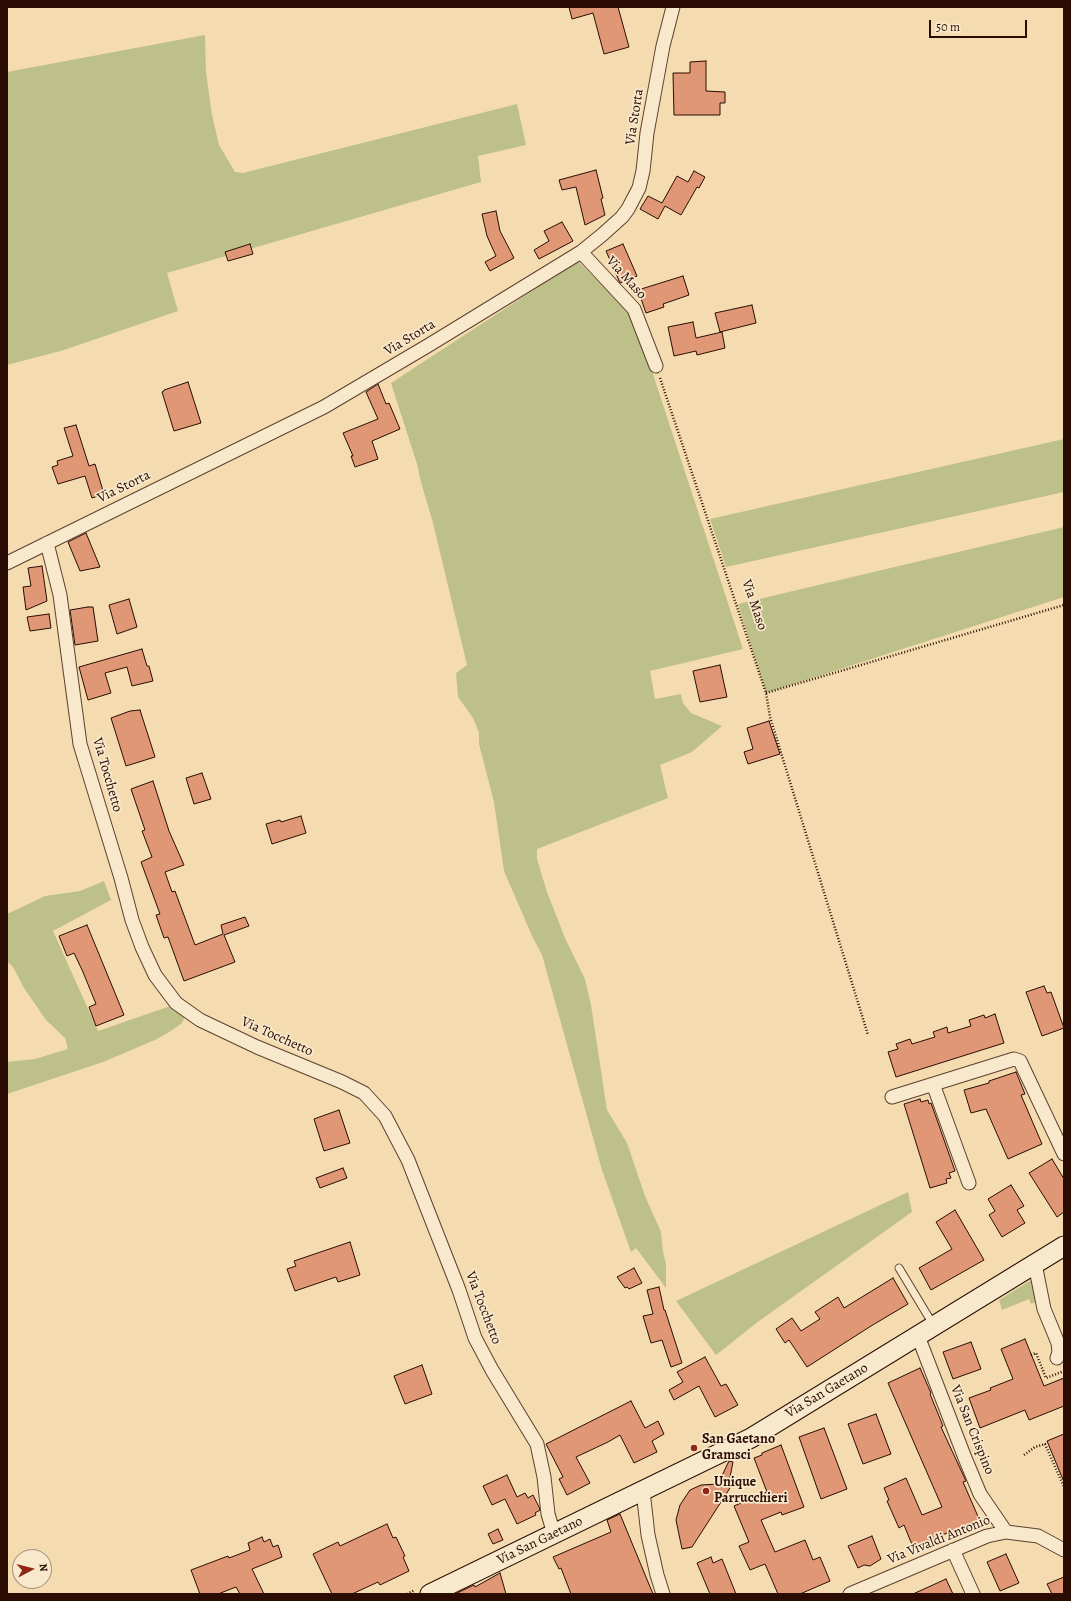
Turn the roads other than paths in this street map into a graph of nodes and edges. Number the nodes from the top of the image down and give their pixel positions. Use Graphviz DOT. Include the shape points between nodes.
graph roads {
  1 [pos="673,7"];
  2 [pos="581,252"];
  3 [pos="656,366"];
  4 [pos="47,543"];
  5 [pos="7,563"];
  6 [pos="933,1084"];
  7 [pos="892,1097"];
  8 [pos="1064,1154"];
  9 [pos="968,1183"];
  10 [pos="1064,1246"];
  11 [pos="1035,1264"];
  12 [pos="899,1268"];
  13 [pos="934,1326"];
  14 [pos="918,1336"];
  15 [pos="1057,1358"];
  16 [pos="643,1491"];
  17 [pos="1006,1532"];
  18 [pos="554,1534"];
  19 [pos="953,1550"];
  20 [pos="1064,1550"];
  21 [pos="430,1594"];
  22 [pos="664,1594"];
  23 [pos="850,1594"];
  24 [pos="973,1594"];
  1 -- 2 [label="street, Via Storta" via="663,46 639,188 622,217"];
  2 -- 3 [label="street, Via Maso" via="634,309"];
  2 -- 4 [label="street, Via Storta" via="324,407"];
  4 -- 5 [label="street, Via Storta"];
  4 -- 18 [label="street, Via Tocchetto" via="60,595 80,744 132,920 155,975 176,1003 200,1020 364,1093 385,1116 408,1160 475,1338 537,1444 548,1514"];
  6 -- 7 [label="street"];
  6 -- 8 [label="street" via="1014,1059 1020,1061"];
  6 -- 9 [label="street"];
  10 -- 11 [label="street, Via San Gaetano"];
  11 -- 13 [label="street, Via San Gaetano"];
  11 -- 15 [label="street" via="1044,1309 1058,1343"];
  12 -- 13 [label="lane"];
  13 -- 14 [label="street, Via San Gaetano"];
  14 -- 16 [label="street, Via San Gaetano" via="751,1438"];
  14 -- 17 [label="street, Via San Crispino" via="980,1494"];
  16 -- 18 [label="street, Via San Gaetano"];
  16 -- 22 [label="street" via="648,1535"];
  17 -- 19 [label="street, Via Vivaldi Antonio" via="987,1536"];
  17 -- 20 [label="street, Via Vivaldi Antonio" via="1038,1536"];
  18 -- 21 [label="street, Via San Gaetano"];
  19 -- 23 [label="street, Via Vivaldi Antonio"];
  19 -- 24 [label="street"];
}
